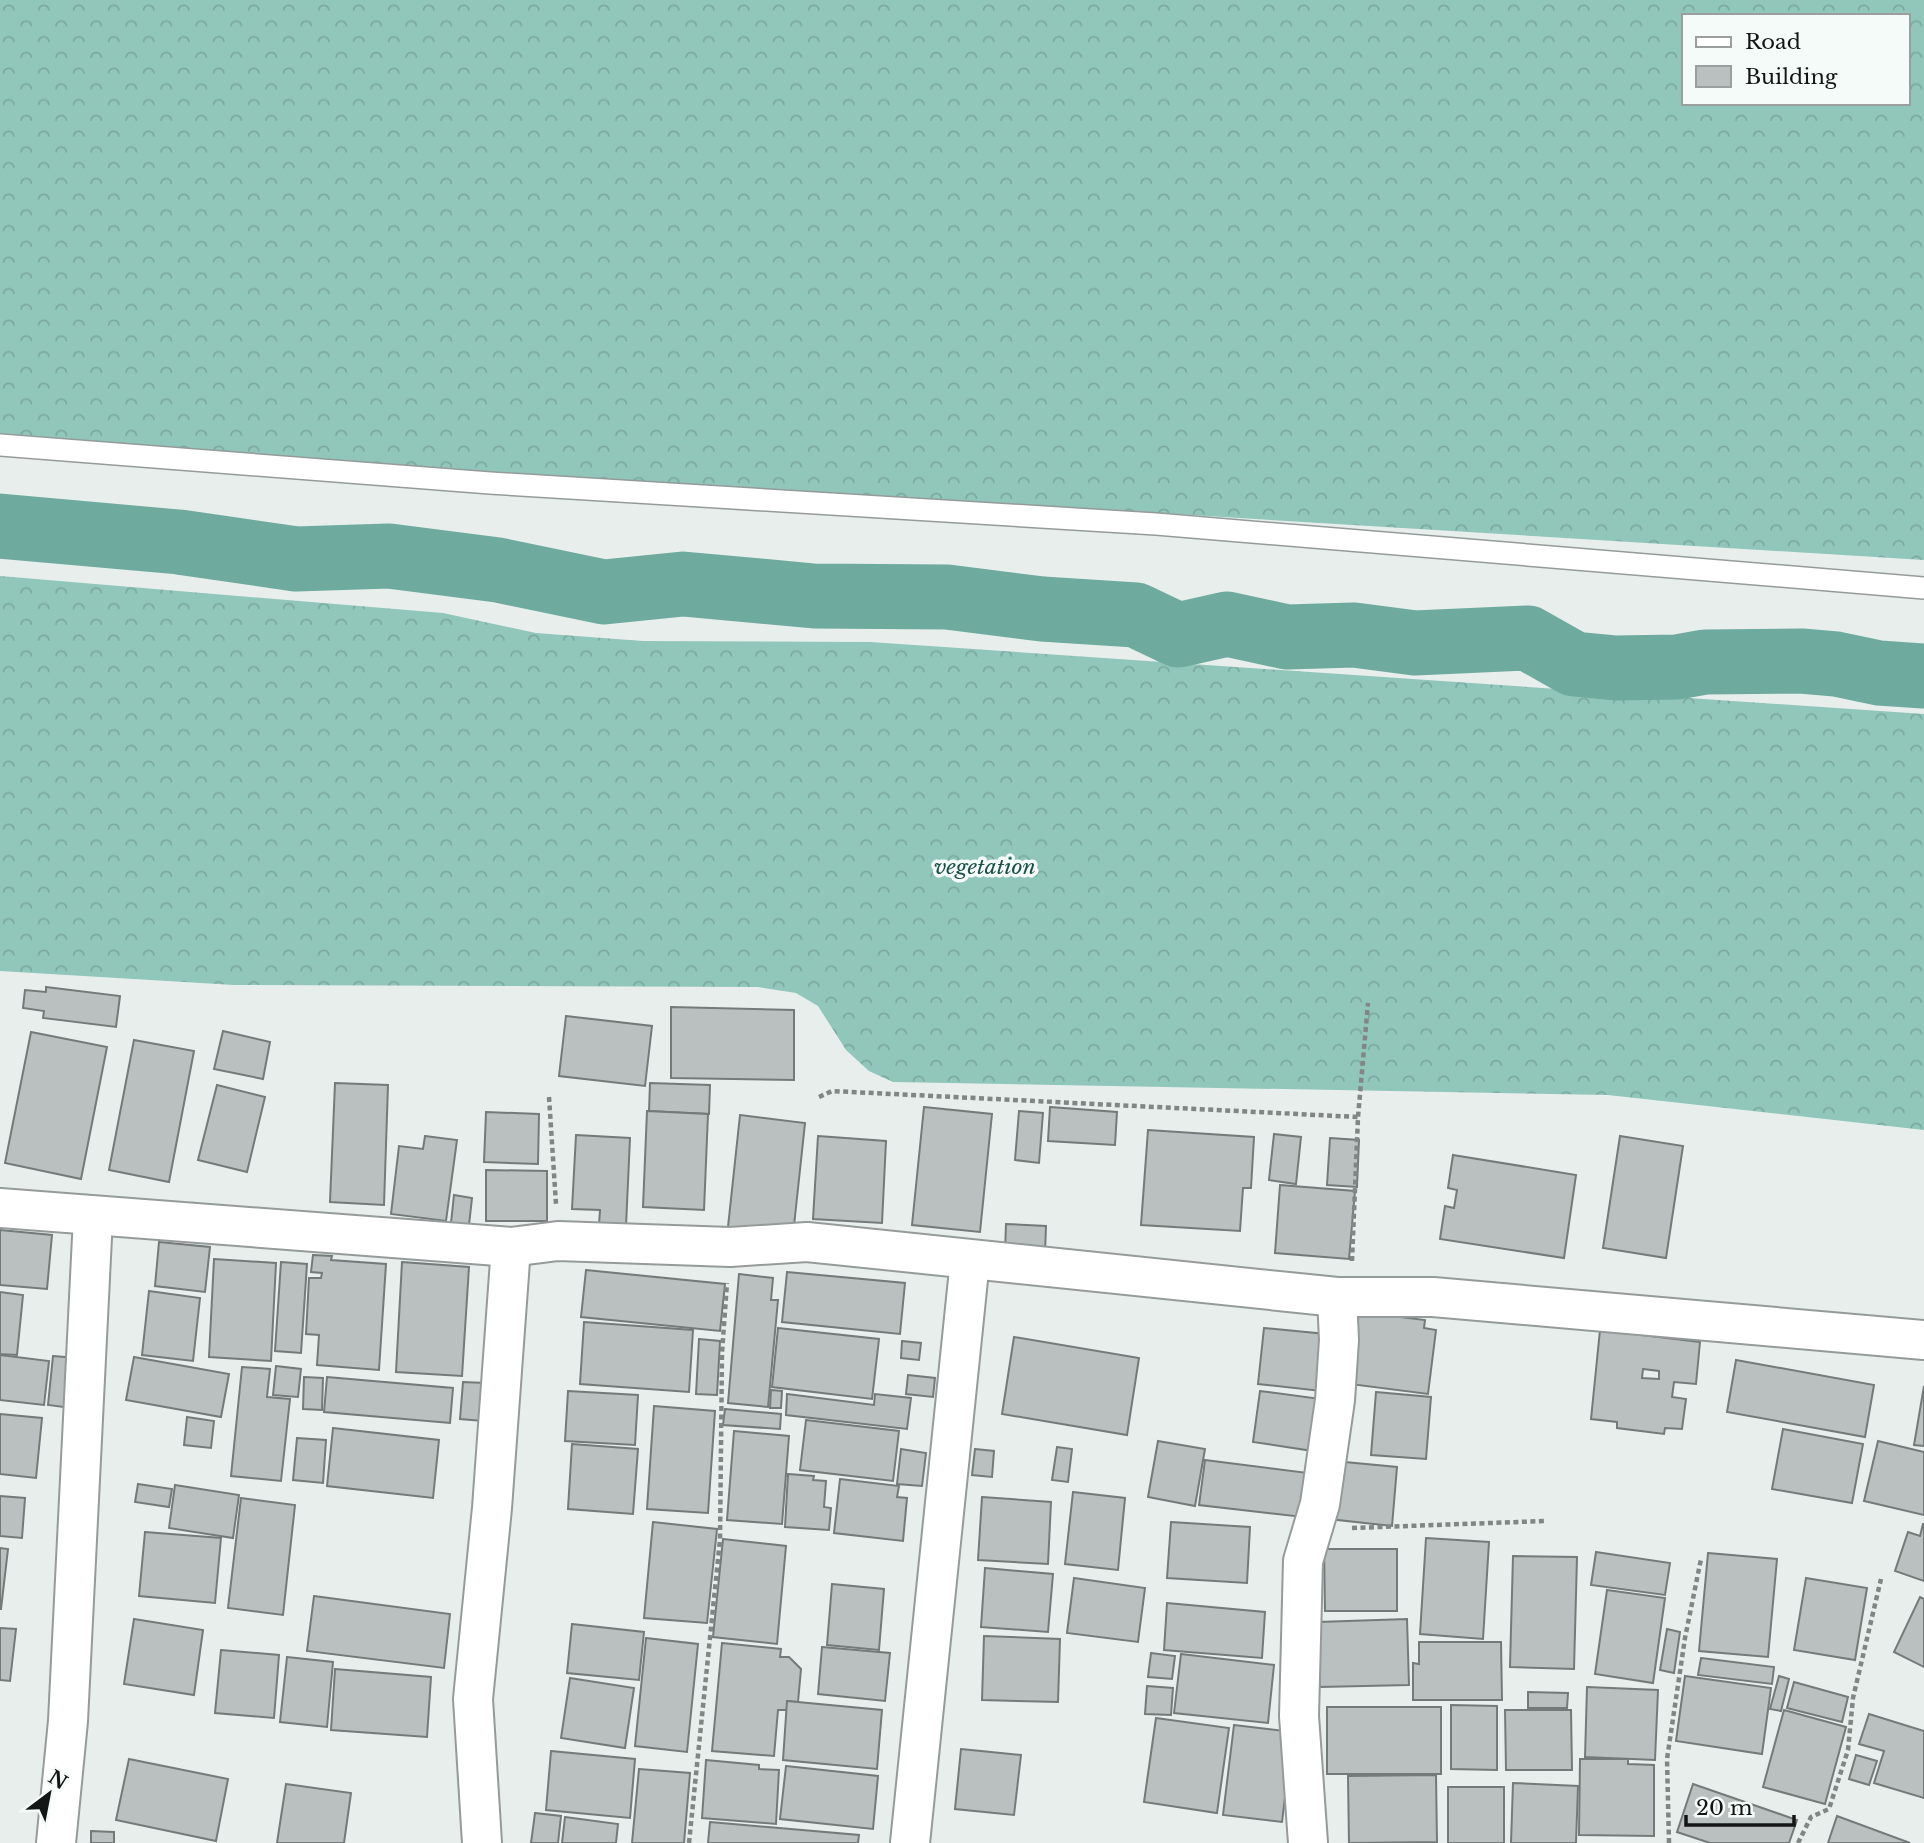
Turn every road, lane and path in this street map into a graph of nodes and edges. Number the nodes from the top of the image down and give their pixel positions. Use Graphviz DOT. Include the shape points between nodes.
graph roads {
  1 [pos="0,445"];
  2 [pos="1924,588"];
  3 [pos="1368,1003"];
  4 [pos="549,1097"];
  5 [pos="819,1097"];
  6 [pos="1358,1117"];
  7 [pos="0,1209"];
  8 [pos="93,1217"];
  9 [pos="558,1241"];
  10 [pos="511,1247"];
  11 [pos="730,1247"];
  12 [pos="970,1260"];
  13 [pos="1343,1297"];
  14 [pos="1924,1340"];
  15 [pos="1545,1521"];
  16 [pos="1313,1528"];
  17 [pos="1701,1559"];
  18 [pos="1881,1579"];
  19 [pos="56,1843"];
  20 [pos="482,1843"];
  21 [pos="689,1843"];
  22 [pos="910,1843"];
  23 [pos="1308,1843"];
  24 [pos="1669,1843"];
  25 [pos="1798,1843"];
  1 -- 2 [label="lane" via="490,483 1156,524"];
  3 -- 6 [label="path"];
  4 -- 9 [label="path"];
  5 -- 6 [label="path" via="832,1091"];
  6 -- 13 [label="path"];
  7 -- 8 [label="street"];
  8 -- 10 [label="street"];
  8 -- 19 [label="street" via="68,1721"];
  9 -- 10 [label="street"];
  9 -- 11 [label="street"];
  10 -- 20 [label="street" via="473,1699"];
  11 -- 12 [label="street" via="807,1242"];
  11 -- 21 [label="path" via="722,1353 720,1540"];
  12 -- 13 [label="street"];
  12 -- 22 [label="street"];
  13 -- 14 [label="street" via="1433,1297"];
  13 -- 16 [label="street" via="1335,1400"];
  15 -- 16 [label="path"];
  16 -- 23 [label="street" via="1303,1561 1299,1716"];
  17 -- 24 [label="path" via="1667,1759"];
  18 -- 25 [label="path" via="1853,1698 1849,1750 1829,1809 1811,1817"];
}
